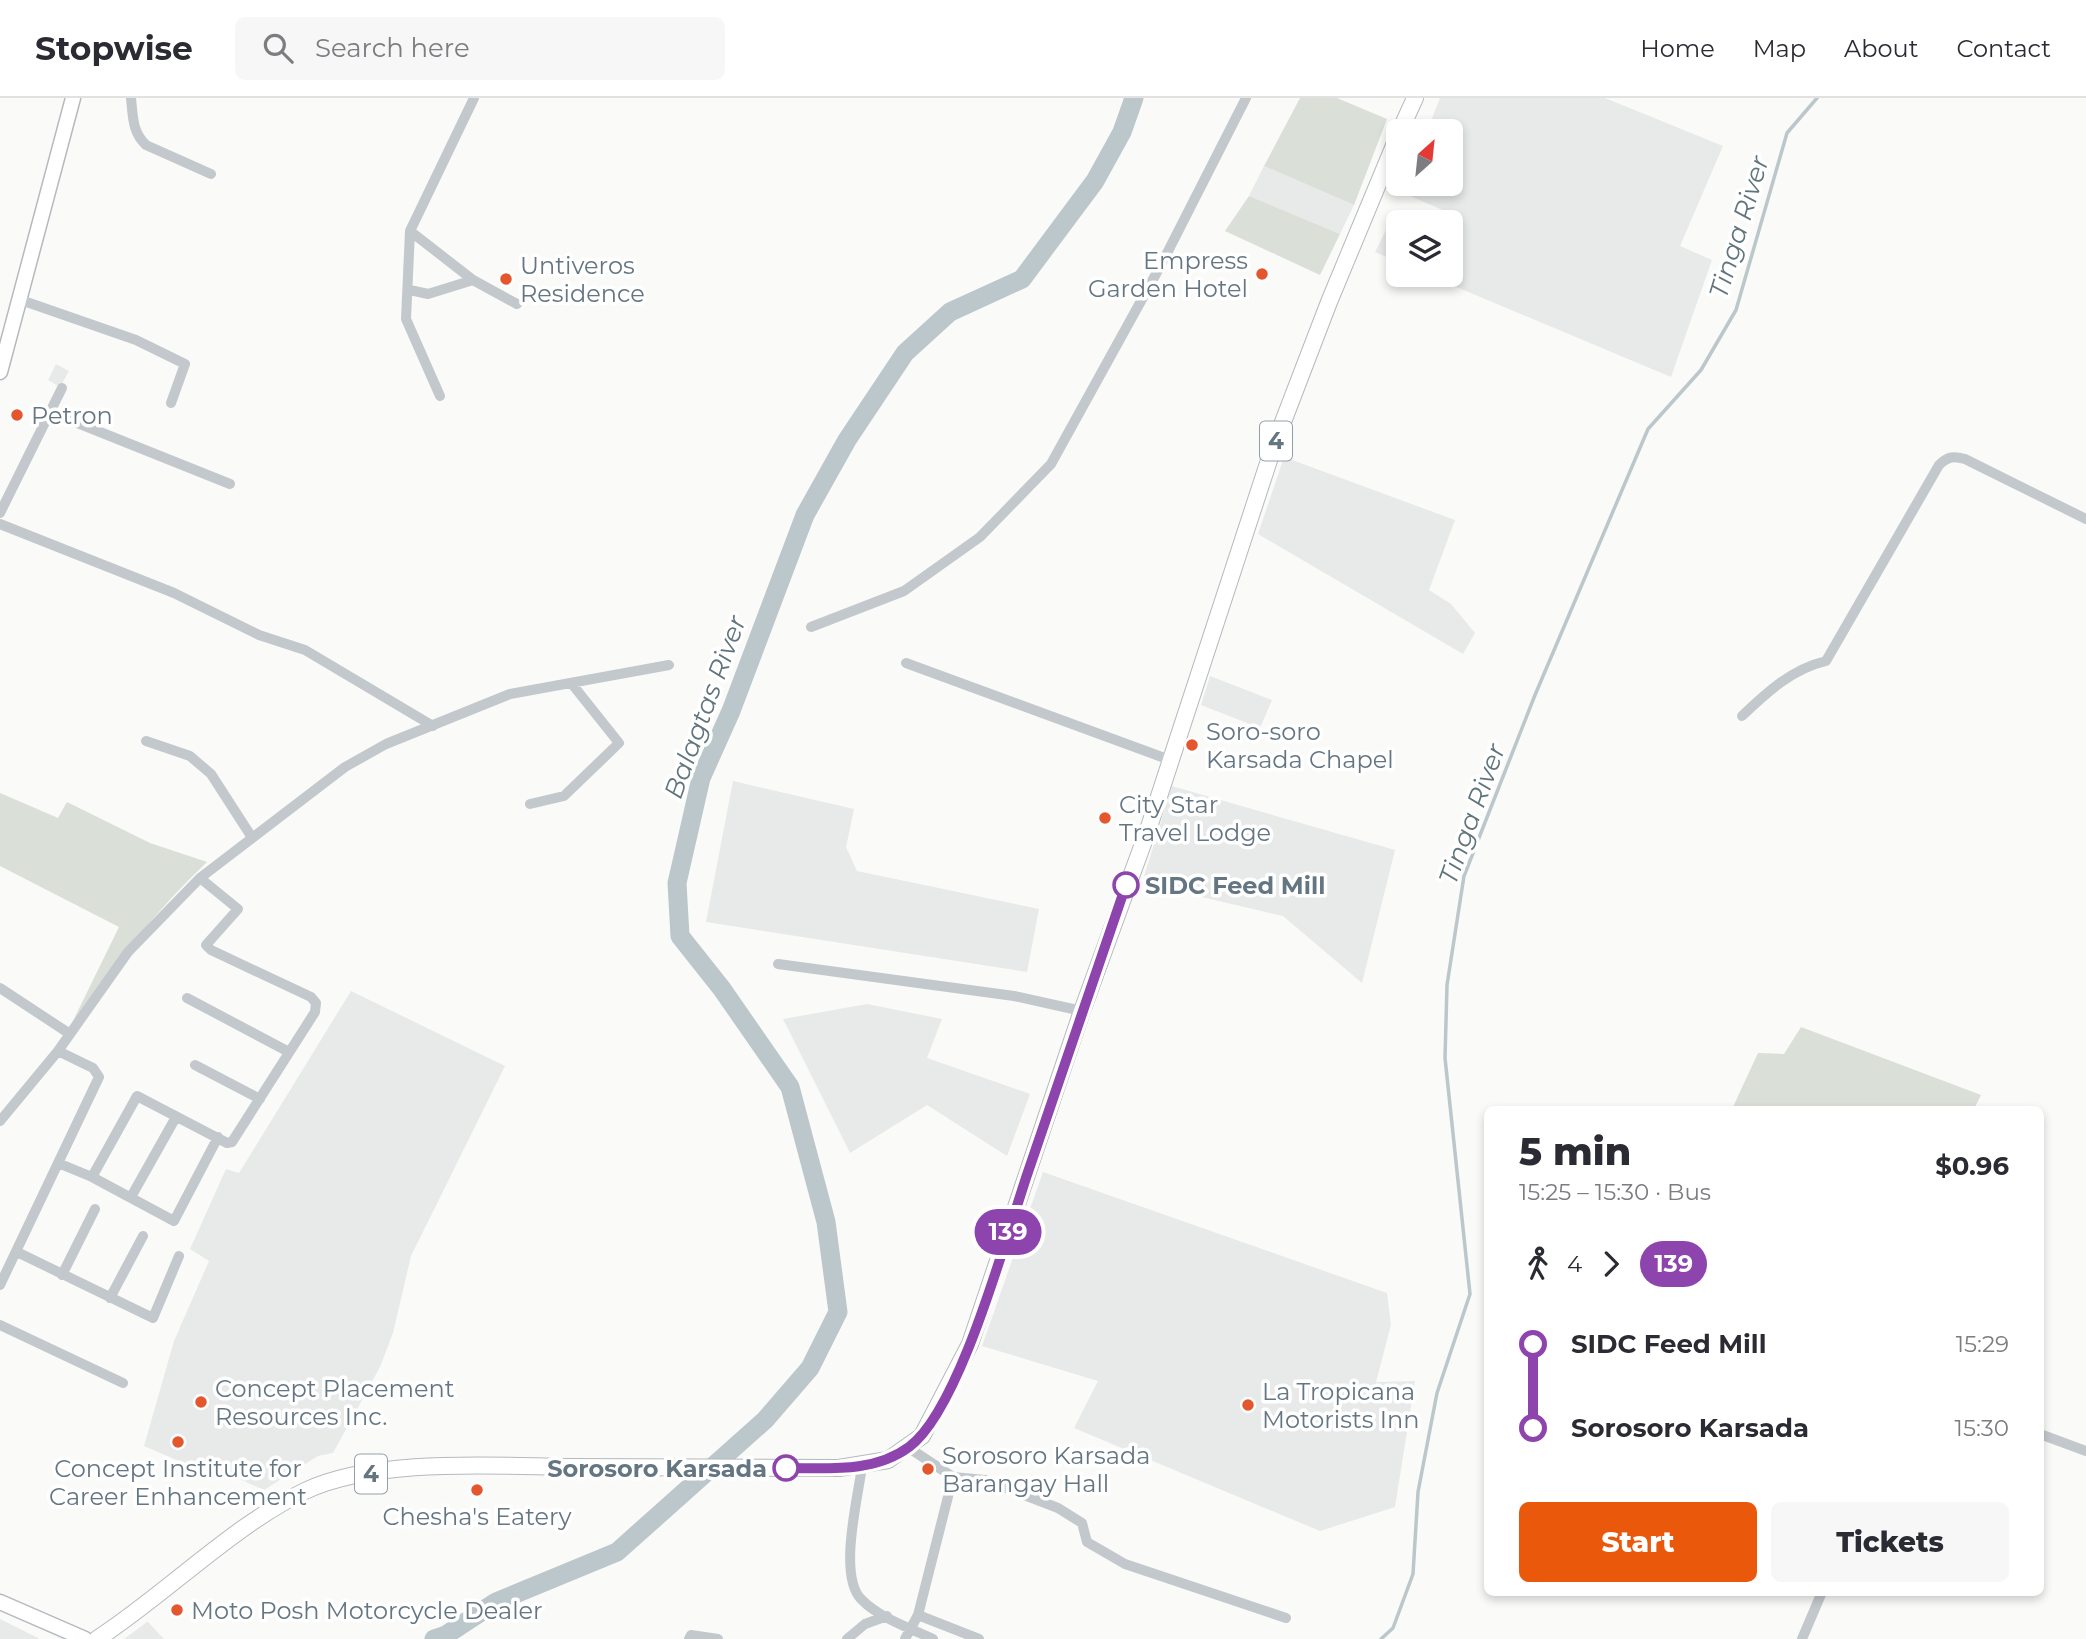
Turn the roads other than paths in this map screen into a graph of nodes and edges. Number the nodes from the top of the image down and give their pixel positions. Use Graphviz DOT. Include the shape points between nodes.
graph roads {
  1 [pos="73,98"];
  2 [pos="131,98"];
  3 [pos="474,98"];
  4 [pos="1246,98"];
  5 [pos="1415,98"];
  6 [pos="1406,119"];
  7 [pos="1386,165"];
  8 [pos="211,174"];
  9 [pos="410,231"];
  10 [pos="473,280"];
  11 [pos="410,290"];
  12 [pos="18,299"];
  13 [pos="517,304"];
  14 [pos="0,372"];
  15 [pos="62,388"];
  16 [pos="440,396"];
  17 [pos="170,404"];
  18 [pos="50,412"];
  19 [pos="230,484"];
  20 [pos="0,513"];
  21 [pos="2086,519"];
  22 [pos="0,524"];
  23 [pos="811,627"];
  24 [pos="906,663"];
  25 [pos="670,665"];
  26 [pos="572,684"];
  27 [pos="1742,716"];
  28 [pos="433,726"];
  29 [pos="146,741"];
  30 [pos="1170,760"];
  31 [pos="530,804"];
  32 [pos="251,836"];
  33 [pos="200,877"];
  34 [pos="778,964"];
  35 [pos="0,988"];
  36 [pos="187,999"];
  37 [pos="1082,1012"];
  38 [pos="70,1034"];
  39 [pos="58,1051"];
  40 [pos="289,1052"];
  41 [pos="195,1065"];
  42 [pos="260,1099"];
  43 [pos="176,1117"];
  44 [pos="0,1121"];
  45 [pos="218,1137"];
  46 [pos="58,1163"];
  47 [pos="92,1177"];
  48 [pos="131,1197"];
  49 [pos="95,1209"];
  50 [pos="143,1236"];
  51 [pos="16,1252"];
  52 [pos="179,1256"];
  53 [pos="62,1275"];
  54 [pos="0,1285"];
  55 [pos="110,1298"];
  56 [pos="0,1325"];
  57 [pos="123,1383"];
  58 [pos="2044,1435"];
  59 [pos="909,1448"];
  60 [pos="2086,1451"];
  61 [pos="862,1466"];
  62 [pos="953,1477"];
  63 [pos="1820,1596"];
  64 [pos="0,1602"];
  65 [pos="918,1615"];
  66 [pos="887,1616"];
  67 [pos="1286,1618"];
  68 [pos="912,1629"];
  69 [pos="85,1639"];
  70 [pos="97,1639"];
  71 [pos="688,1639"];
  72 [pos="718,1639"];
  73 [pos="847,1639"];
  74 [pos="905,1639"];
  75 [pos="933,1639"];
  76 [pos="979,1639"];
  77 [pos="1802,1639"];
  1 -- 12 [label="main road"];
  2 -- 8 [label="street" via="138,138"];
  3 -- 9 [label="street"];
  4 -- 23 [label="street" via="1163,262 1051,464 980,537 904,591"];
  5 -- 6 [label="highway, 4"];
  7 -- 30 [label="highway, 4" via="1273,447"];
  9 -- 10 [label="street"];
  9 -- 11 [label="street"];
  10 -- 11 [label="street" via="428,294"];
  10 -- 13 [label="street"];
  11 -- 16 [label="street" via="406,319"];
  12 -- 14 [label="main road"];
  12 -- 17 [label="street" via="136,340 185,364"];
  15 -- 18 [label="street"];
  18 -- 19 [label="street"];
  18 -- 20 [label="street"];
  21 -- 27 [label="street" via="1965,459 1946,458 1826,661 1773,686"];
  22 -- 28 [label="street" via="174,593 259,635 305,650"];
  24 -- 30 [label="street"];
  25 -- 26 [label="street"];
  26 -- 28 [label="street" via="510,694"];
  26 -- 31 [label="street" via="619,743 564,796"];
  28 -- 32 [label="street" via="345,766"];
  29 -- 32 [label="street" via="190,756 211,774"];
  30 -- 37 [label="highway, 4"];
  32 -- 33 [label="street"];
  33 -- 38 [label="street" via="128,952"];
  33 -- 40 [label="street" via="238,909 206,946 316,1003"];
  34 -- 37 [label="street" via="1014,996"];
  35 -- 38 [label="street"];
  36 -- 40 [label="street"];
  37 -- 59 [label="highway, 4" via="970,1344 934,1417"];
  38 -- 39 [label="street"];
  39 -- 44 [label="street"];
  39 -- 46 [label="street" via="93,1068 99,1077"];
  40 -- 42 [label="street"];
  41 -- 42 [label="street"];
  42 -- 45 [label="street" via="232,1142"];
  43 -- 45 [label="street"];
  43 -- 47 [label="street" via="137,1096"];
  43 -- 48 [label="street"];
  45 -- 48 [label="street" via="174,1220"];
  46 -- 47 [label="street"];
  46 -- 51 [label="street"];
  47 -- 48 [label="street"];
  49 -- 53 [label="street"];
  50 -- 55 [label="street"];
  51 -- 53 [label="street"];
  51 -- 54 [label="street"];
  52 -- 55 [label="street" via="153,1318"];
  53 -- 55 [label="street"];
  56 -- 57 [label="street"];
  58 -- 60 [label="street"];
  59 -- 61 [label="highway, 4" via="888,1460"];
  59 -- 62 [label="street"];
  61 -- 66 [label="street" via="849,1566 853,1587 862,1600"];
  61 -- 70 [label="highway, 4" via="406,1469 326,1483 303,1492 244,1530"];
  62 -- 65 [label="street"];
  62 -- 67 [label="street" via="985,1480 1058,1508 1082,1523 1087,1542 1125,1564"];
  63 -- 77 [label="street"];
  64 -- 69 [label="main road"];
  65 -- 68 [label="street"];
  65 -- 76 [label="street"];
  66 -- 68 [label="street"];
  66 -- 73 [label="street" via="865,1624"];
  68 -- 74 [label="street"];
  68 -- 75 [label="street"];
  71 -- 72 [label="street"];
}
